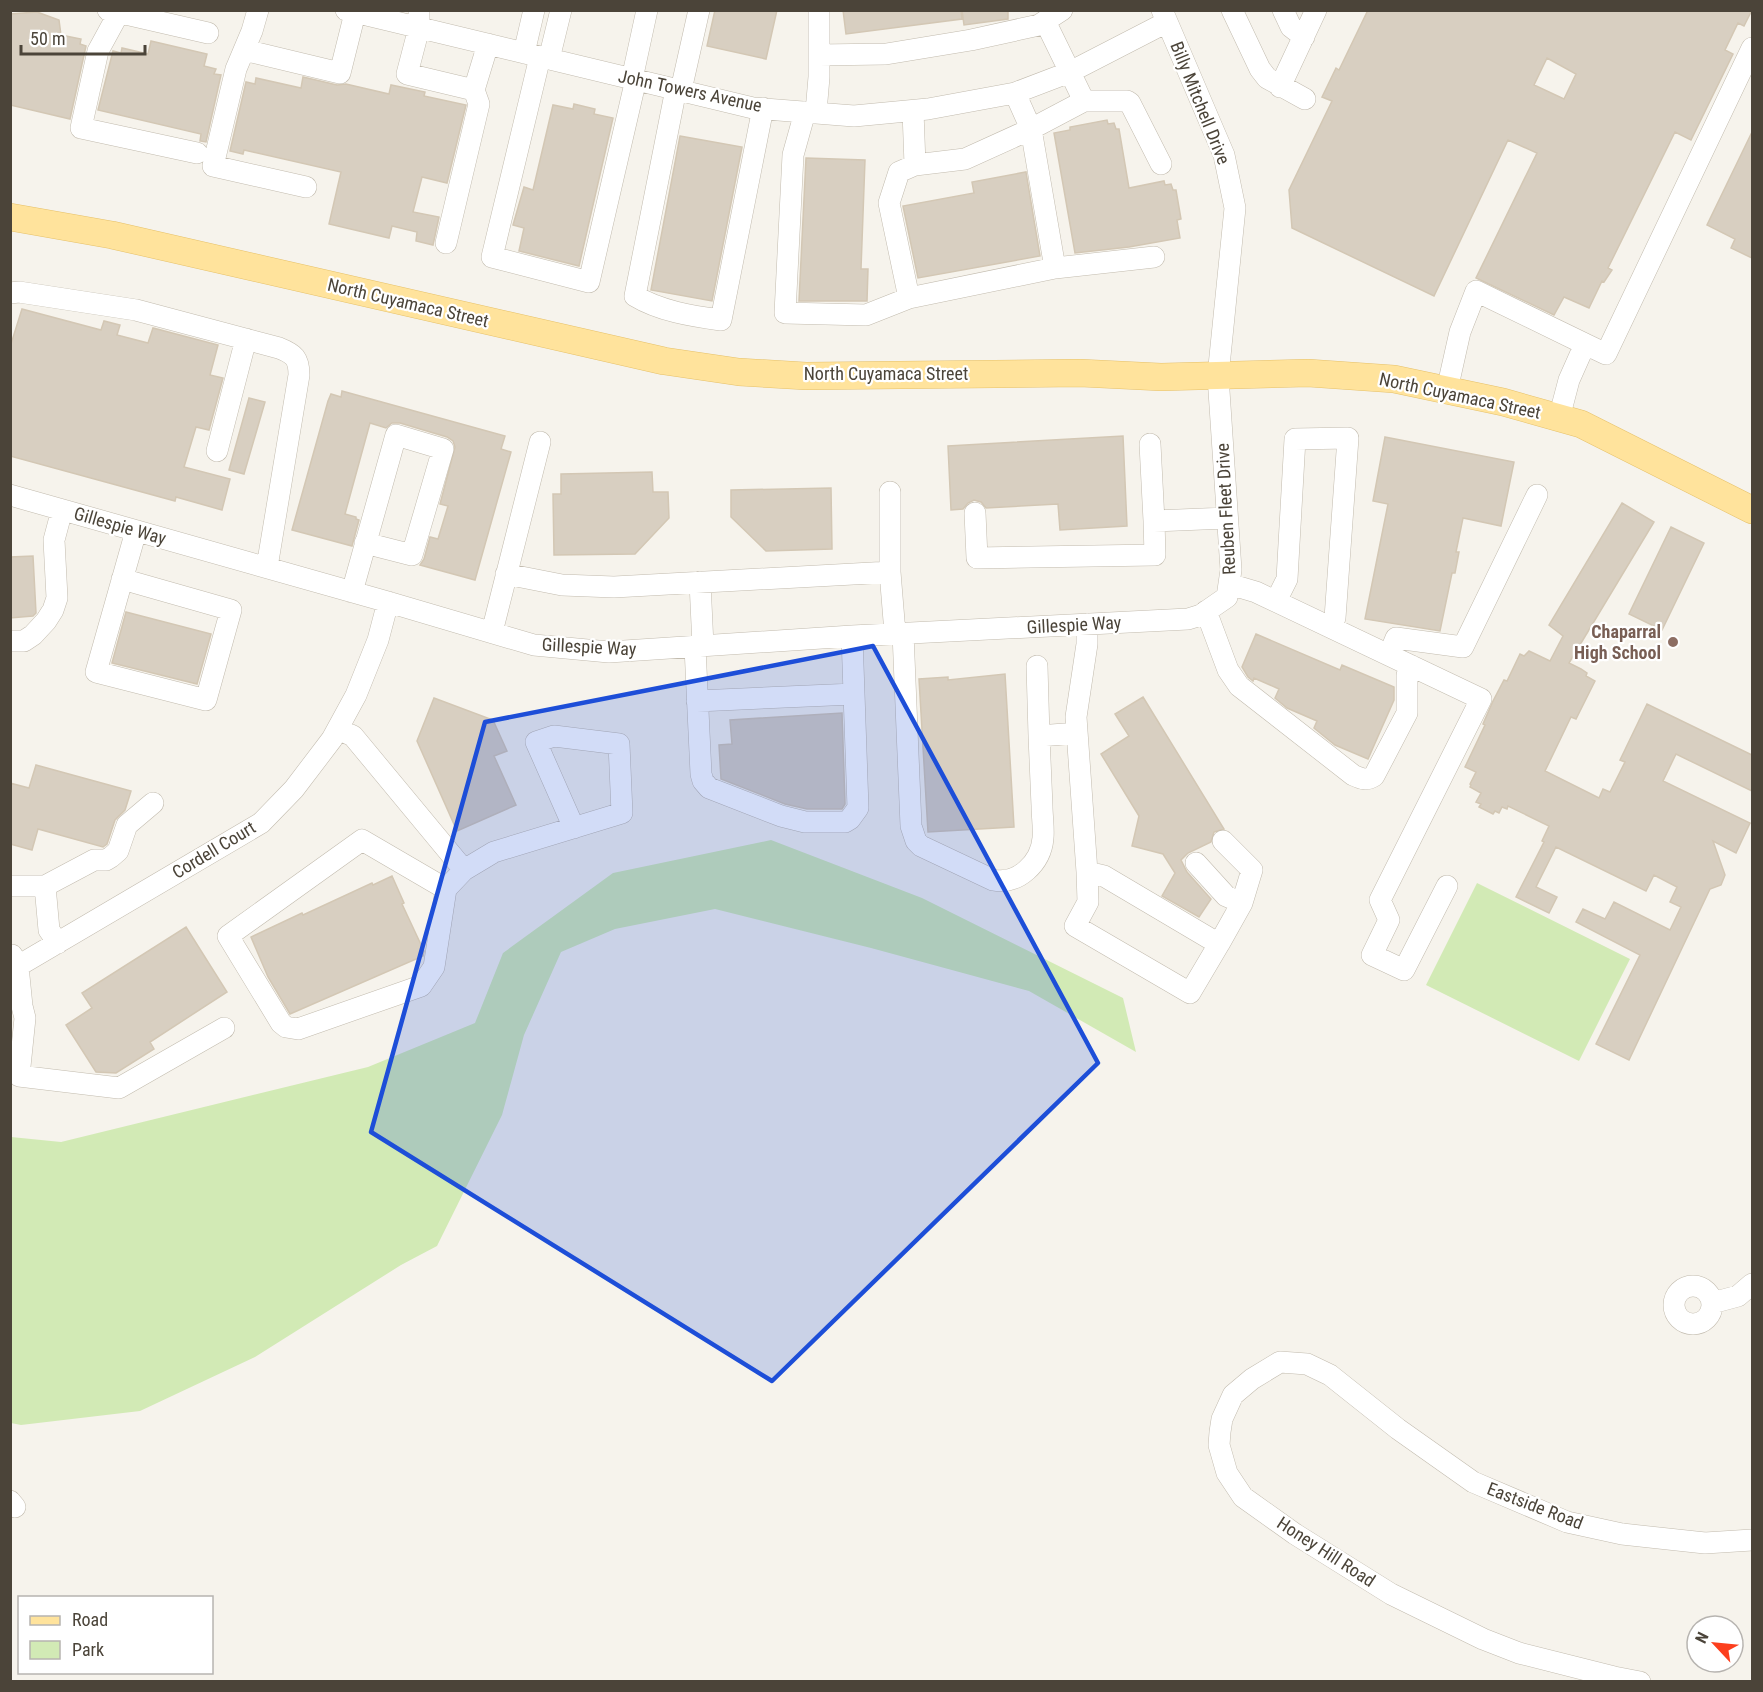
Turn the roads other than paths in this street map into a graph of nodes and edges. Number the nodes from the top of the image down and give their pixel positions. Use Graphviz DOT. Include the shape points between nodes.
graph roads {
  1 [pos="258,10"];
  2 [pos="534,10"];
  3 [pos="561,10"];
  4 [pos="647,10"];
  5 [pos="699,10"];
  6 [pos="819,10"];
  7 [pos="1232,10"];
  8 [pos="1283,10"];
  9 [pos="1316,10"];
  10 [pos="114,11"];
  11 [pos="351,12"];
  12 [pos="1053,16"];
  13 [pos="1165,16"];
  14 [pos="419,19"];
  15 [pos="208,33"];
  16 [pos="1304,37"];
  17 [pos="488,44"];
  18 [pos="1752,48"];
  19 [pos="244,50"];
  20 [pos="819,55"];
  21 [pos="538,56"];
  22 [pos="1070,72"];
  23 [pos="634,79"];
  24 [pos="1280,87"];
  25 [pos="474,90"];
  26 [pos="678,90"];
  27 [pos="1015,93"];
  28 [pos="1305,99"];
  29 [pos="1084,101"];
  30 [pos="764,108"];
  31 [pos="913,111"];
  32 [pos="811,112"];
  33 [pos="1031,129"];
  34 [pos="197,153"];
  35 [pos="1161,164"];
  36 [pos="915,165"];
  37 [pos="306,187"];
  38 [pos="10,217"];
  39 [pos="447,243"];
  40 [pos="1154,258"];
  41 [pos="1055,267"];
  42 [pos="10,293"];
  43 [pos="909,298"];
  44 [pos="246,339"];
  45 [pos="1585,344"];
  46 [pos="1218,376"];
  47 [pos="1447,390"];
  48 [pos="1559,418"];
  49 [pos="540,442"];
  50 [pos="1150,444"];
  51 [pos="217,451"];
  52 [pos="890,492"];
  53 [pos="10,495"];
  54 [pos="1537,495"];
  55 [pos="62,510"];
  56 [pos="1752,510"];
  57 [pos="975,513"];
  58 [pos="1227,518"];
  59 [pos="1154,520"];
  60 [pos="136,531"];
  61 [pos="365,543"];
  62 [pos="267,567"];
  63 [pos="890,572"];
  64 [pos="506,574"];
  65 [pos="122,579"];
  66 [pos="700,582"];
  67 [pos="1229,585"];
  68 [pos="352,592"];
  69 [pos="1276,601"];
  70 [pos="388,602"];
  71 [pos="1197,615"];
  72 [pos="1087,624"];
  73 [pos="1330,627"];
  74 [pos="492,632"];
  75 [pos="899,633"];
  76 [pos="852,636"];
  77 [pos="10,641"];
  78 [pos="699,647"];
  79 [pos="1389,655"];
  80 [pos="1037,666"];
  81 [pos="1412,666"];
  82 [pos="854,694"];
  83 [pos="697,701"];
  84 [pos="338,729"];
  85 [pos="1077,733"];
  86 [pos="1039,736"];
  87 [pos="153,803"];
  88 [pos="574,828"];
  89 [pos="1223,841"];
  90 [pos="1196,863"];
  91 [pos="464,870"];
  92 [pos="1087,872"];
  93 [pos="10,886"];
  94 [pos="45,886"];
  95 [pos="1447,886"];
  96 [pos="446,889"];
  97 [pos="1242,903"];
  98 [pos="58,943"];
  99 [pos="1219,944"];
  100 [pos="13,958"];
  101 [pos="224,1028"];
  102 [pos="1752,1284"];
  103 [pos="1712,1303"];
  104 [pos="1347,1388"];
  105 [pos="1752,1540"];
  106 [pos="1640,1682"];
  1 -- 19 [label="street"];
  2 -- 21 [label="street"];
  3 -- 21 [label="street"];
  4 -- 23 [label="street"];
  5 -- 26 [label="street"];
  6 -- 20 [label="street"];
  7 -- 24 [label="street" via="1260,69"];
  8 -- 16 [label="street" via="1291,27"];
  9 -- 16 [label="street"];
  10 -- 15 [label="street"];
  10 -- 34 [label="street" via="99,51 81,128"];
  11 -- 14 [label="street, John Towers Avenue"];
  11 -- 19 [label="street" via="340,73"];
  12 -- 20 [label="street" via="1039,25 971,40 886,54"];
  12 -- 22 [label="street"];
  13 -- 22 [label="street, John Towers Avenue"];
  13 -- 46 [label="street, Billy Mitchell Drive" via="1224,155 1235,208"];
  14 -- 17 [label="street, John Towers Avenue"];
  14 -- 25 [label="street" via="406,74"];
  16 -- 24 [label="street"];
  17 -- 21 [label="street, John Towers Avenue"];
  17 -- 25 [label="street"];
  18 -- 45 [label="street" via="1606,354"];
  19 -- 37 [label="street" via="213,166"];
  20 -- 32 [label="street"];
  21 -- 23 [label="street, John Towers Avenue"];
  21 -- 23 [label="street" via="492,256 589,282"];
  22 -- 27 [label="street, John Towers Avenue"];
  22 -- 29 [label="street"];
  23 -- 26 [label="street, John Towers Avenue"];
  24 -- 28 [label="street"];
  25 -- 39 [label="street" via="479,104"];
  26 -- 30 [label="street, John Towers Avenue"];
  26 -- 30 [label="street" via="635,297 651,306 702,317 721,320"];
  27 -- 31 [label="street, John Towers Avenue"];
  27 -- 33 [label="street"];
  29 -- 33 [label="street"];
  29 -- 35 [label="street" via="1130,103"];
  30 -- 32 [label="street, John Towers Avenue"];
  31 -- 32 [label="street, John Towers Avenue" via="854,116"];
  31 -- 36 [label="street"];
  32 -- 43 [label="street" via="793,155 785,313 866,315"];
  33 -- 36 [label="street" via="965,159"];
  33 -- 41 [label="street"];
  36 -- 43 [label="street" via="899,172 889,203"];
  38 -- 46 [label="main road, North Cuyamaca Street" via="112,235 664,361 739,372"];
  40 -- 41 [label="street"];
  41 -- 43 [label="street"];
  42 -- 44 [label="street" via="136,310"];
  44 -- 51 [label="street"];
  44 -- 62 [label="street" via="290,352 299,364"];
  45 -- 47 [label="street" via="1476,291 1460,332"];
  45 -- 48 [label="street" via="1569,380"];
  46 -- 47 [label="main road, North Cuyamaca Street" via="1308,373 1394,379"];
  46 -- 58 [label="street, Reuben Fleet Drive"];
  47 -- 48 [label="main road, North Cuyamaca Street"];
  48 -- 56 [label="main road, North Cuyamaca Street" via="1581,424"];
  49 -- 64 [label="street"];
  50 -- 59 [label="street"];
  52 -- 63 [label="street"];
  53 -- 55 [label="street, Gillespie Way"];
  54 -- 79 [label="street" via="1463,647 1396,638"];
  55 -- 60 [label="street, Gillespie Way"];
  55 -- 77 [label="street" via="54,540 57,598 53,610 33,635 24,641"];
  57 -- 59 [label="street" via="977,558 1155,555"];
  58 -- 59 [label="street"];
  58 -- 67 [label="street, Reuben Fleet Drive"];
  60 -- 62 [label="street, Gillespie Way"];
  60 -- 65 [label="street"];
  61 -- 61 [label="street" via="396,435 443,449 412,555"];
  61 -- 68 [label="street"];
  62 -- 68 [label="street, Gillespie Way"];
  63 -- 66 [label="street"];
  63 -- 75 [label="street"];
  64 -- 66 [label="street" via="584,587"];
  64 -- 74 [label="street"];
  65 -- 65 [label="street" via="96,672 206,700 231,610"];
  66 -- 78 [label="street"];
  67 -- 69 [label="street"];
  67 -- 71 [label="street, Reuben Fleet Drive" via="1227,597"];
  68 -- 70 [label="street, Gillespie Way"];
  69 -- 73 [label="street"];
  69 -- 73 [label="street" via="1287,579 1295,439 1348,438 1335,618"];
  70 -- 74 [label="street, Gillespie Way"];
  70 -- 84 [label="street, Cordell Court" via="378,640"];
  71 -- 72 [label="street, Gillespie Way"];
  71 -- 81 [label="street" via="1239,686 1360,779 1374,776 1407,713 1407,675"];
  72 -- 75 [label="street, Gillespie Way"];
  72 -- 85 [label="street"];
  73 -- 79 [label="street"];
  74 -- 78 [label="street, Gillespie Way" via="534,645 609,652"];
  75 -- 76 [label="street, Gillespie Way"];
  75 -- 86 [label="street" via="911,826 921,846 993,880 1002,882 1023,874 1043,840"];
  76 -- 78 [label="street, Gillespie Way"];
  76 -- 82 [label="street"];
  78 -- 83 [label="street"];
  79 -- 81 [label="street"];
  80 -- 86 [label="street"];
  81 -- 95 [label="street" via="1481,699 1380,900 1389,920 1372,955 1404,970"];
  82 -- 83 [label="street"];
  82 -- 83 [label="street" via="858,808 850,819 837,823 781,816 709,788 701,774"];
  84 -- 91 [label="street" via="353,736"];
  84 -- 98 [label="street, Cordell Court" via="294,789 261,823"];
  85 -- 86 [label="street"];
  85 -- 92 [label="street"];
  87 -- 94 [label="street" via="127,825 118,851 111,857 94,860"];
  88 -- 88 [label="street" via="622,813 619,744 554,736 536,742"];
  88 -- 91 [label="street" via="494,852"];
  89 -- 97 [label="street" via="1252,870"];
  90 -- 97 [label="street" via="1226,896"];
  91 -- 96 [label="street"];
  92 -- 99 [label="street" via="1104,876"];
  92 -- 99 [label="street" via="1088,902 1075,926 1190,993"];
  93 -- 94 [label="street"];
  94 -- 98 [label="street" via="49,930"];
  96 -- 96 [label="street" via="362,840 228,936 281,1023 298,1029 422,986 434,967"];
  97 -- 99 [label="street"];
  98 -- 100 [label="street, Cordell Court"];
  100 -- 101 [label="street" via="25,1018 19,1076 119,1088"];
  102 -- 103 [label="street" via="1738,1296"];
  104 -- 105 [label="street, Eastside Road" via="1473,1482 1568,1522 1622,1534 1705,1543"];
  104 -- 106 [label="street, Honey Hill Road" via="1307,1364 1281,1362 1233,1395 1222,1419 1219,1445 1227,1473 1243,1497 1391,1594 1483,1639 1519,1653"];
}
